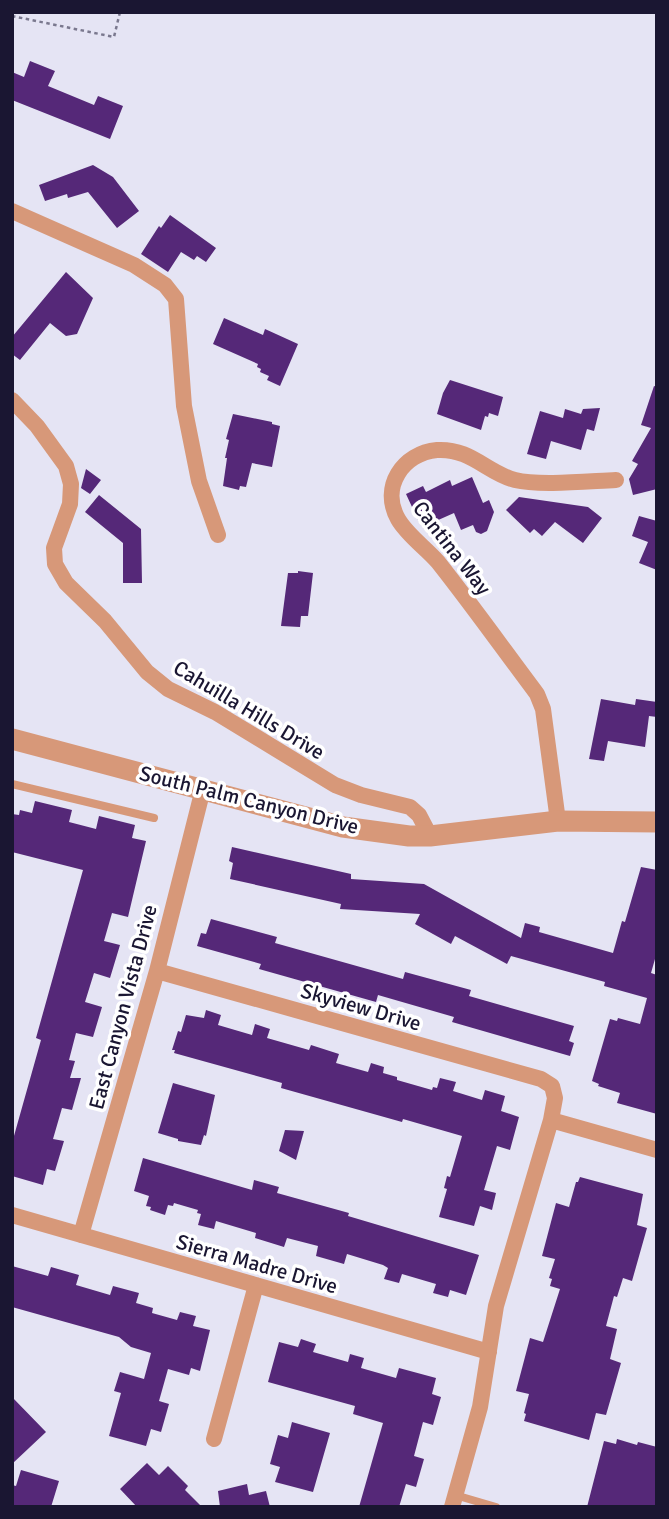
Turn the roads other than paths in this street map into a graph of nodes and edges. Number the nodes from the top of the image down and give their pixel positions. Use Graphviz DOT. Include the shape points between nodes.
graph roads {
  1 [pos="12,211"];
  2 [pos="12,401"];
  3 [pos="617,480"];
  4 [pos="218,535"];
  5 [pos="12,739"];
  6 [pos="12,784"];
  7 [pos="203,789"];
  8 [pos="154,818"];
  9 [pos="558,821"];
  10 [pos="657,822"];
  11 [pos="430,836"];
  12 [pos="157,971"];
  13 [pos="551,1120"];
  14 [pos="657,1150"];
  15 [pos="12,1216"];
  16 [pos="81,1235"];
  17 [pos="256,1286"];
  18 [pos="489,1352"];
  19 [pos="215,1440"];
  20 [pos="454,1501"];
  21 [pos="496,1507"];
  1 -- 4 [label="street" via="134,265 165,285 176,299 184,406 199,481"];
  2 -- 11 [label="street, Cahuilla Hills Drive" via="66,466 71,484 70,504 54,548 55,564 66,583 148,672 168,689 335,785 410,807"];
  3 -- 9 [label="street, Cantina Way" via="515,480 472,456 436,450 416,455 400,468 393,482 398,519 437,560 537,694"];
  5 -- 7 [label="street, South Palm Canyon Drive"];
  6 -- 8 [label="lane"];
  7 -- 11 [label="street, South Palm Canyon Drive" via="343,827"];
  7 -- 12 [label="street, East Canyon Vista Drive"];
  9 -- 10 [label="street, South Palm Canyon Drive"];
  9 -- 11 [label="street, South Palm Canyon Drive"];
  12 -- 13 [label="street, Skyview Drive" via="541,1079 552,1086 555,1098"];
  12 -- 16 [label="street, East Canyon Vista Drive"];
  13 -- 14 [label="street"];
  13 -- 18 [label="street" via="496,1306"];
  15 -- 16 [label="street, Sierra Madre Drive"];
  16 -- 17 [label="street, Sierra Madre Drive"];
  17 -- 18 [label="street, Sierra Madre Drive"];
  17 -- 19 [label="street"];
  18 -- 20 [label="street" via="480,1407"];
  20 -- 21 [label="lane"];
}
